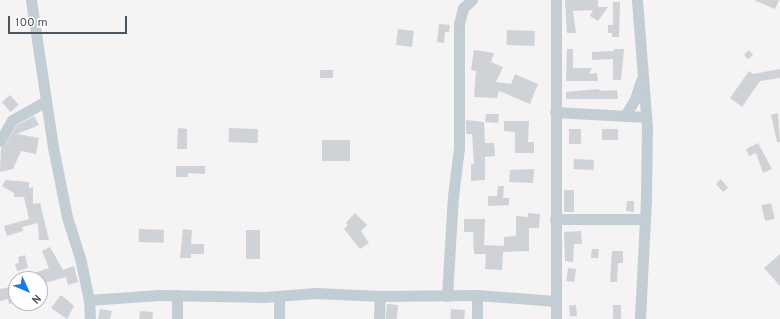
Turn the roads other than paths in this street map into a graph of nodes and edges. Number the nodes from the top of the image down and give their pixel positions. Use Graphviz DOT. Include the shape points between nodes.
graph roads {
  1 [pos="31,0"];
  2 [pos="472,0"];
  3 [pos="556,0"];
  4 [pos="637,0"];
  5 [pos="643,70"];
  6 [pos="46,101"];
  7 [pos="555,112"];
  8 [pos="626,114"];
  9 [pos="646,117"];
  10 [pos="0,141"];
  11 [pos="555,219"];
  12 [pos="645,219"];
  13 [pos="177,295"];
  14 [pos="477,295"];
  15 [pos="279,296"];
  16 [pos="380,296"];
  17 [pos="447,296"];
  18 [pos="89,300"];
  19 [pos="556,301"];
  20 [pos="90,319"];
  21 [pos="177,319"];
  22 [pos="279,319"];
  23 [pos="379,319"];
  24 [pos="477,319"];
  25 [pos="556,319"];
  26 [pos="640,319"];
  1 -- 6 [label="street"];
  2 -- 17 [label="street" via="463,8 459,24 459,148 453,196"];
  3 -- 7 [label="street"];
  4 -- 5 [label="street"];
  5 -- 8 [label="street" via="638,93"];
  5 -- 9 [label="street"];
  6 -- 10 [label="street" via="12,120"];
  6 -- 18 [label="street" via="67,217 80,258"];
  7 -- 8 [label="street"];
  7 -- 11 [label="street"];
  8 -- 9 [label="street"];
  9 -- 12 [label="street"];
  11 -- 12 [label="street"];
  11 -- 19 [label="street"];
  12 -- 26 [label="street"];
  13 -- 15 [label="street"];
  13 -- 18 [label="street"];
  13 -- 21 [label="street"];
  14 -- 17 [label="street"];
  14 -- 19 [label="street"];
  14 -- 24 [label="street"];
  15 -- 16 [label="street" via="316,293"];
  15 -- 22 [label="street"];
  16 -- 17 [label="street"];
  16 -- 23 [label="street"];
  18 -- 20 [label="street"];
  19 -- 25 [label="street"];
}
